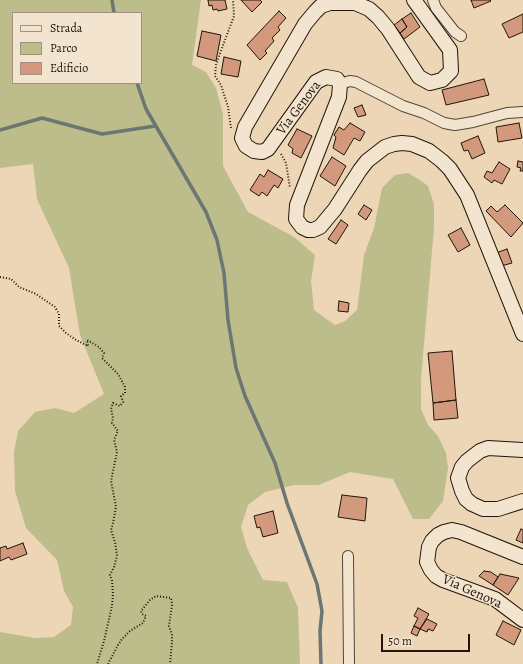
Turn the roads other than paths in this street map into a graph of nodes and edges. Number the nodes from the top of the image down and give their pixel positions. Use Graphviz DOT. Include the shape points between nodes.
graph roads {
  1 [pos="414,0"];
  2 [pos="433,0"];
  3 [pos="461,36"];
  4 [pos="340,84"];
  5 [pos="523,112"];
  6 [pos="523,334"];
  7 [pos="523,450"];
  8 [pos="523,501"];
  9 [pos="348,556"];
  10 [pos="523,557"];
  11 [pos="523,620"];
  12 [pos="349,664"];
  1 -- 4 [label="main road, Via Genova" via="450,50 451,70 442,80 430,83 419,77 388,29 369,9 355,3 330,3 321,6 305,24 245,127 242,138 244,143 257,152 264,151 273,143 316,82 329,76"];
  2 -- 3 [label="street" via="436,8"];
  4 -- 5 [label="street" via="356,82 403,106 454,125"];
  4 -- 6 [label="main road, Via Genova" via="339,97 297,205 296,219 308,230 320,226 335,209 367,161 385,147 402,143 429,151 450,169 467,195"];
  7 -- 8 [label="main road" via="488,448 480,451 466,461 458,478 466,499 483,509 498,509"];
  9 -- 12 [label="street"];
  10 -- 11 [label="main road, Via Genova" via="452,530 438,535 432,541 427,562 436,576 495,599"];
}
